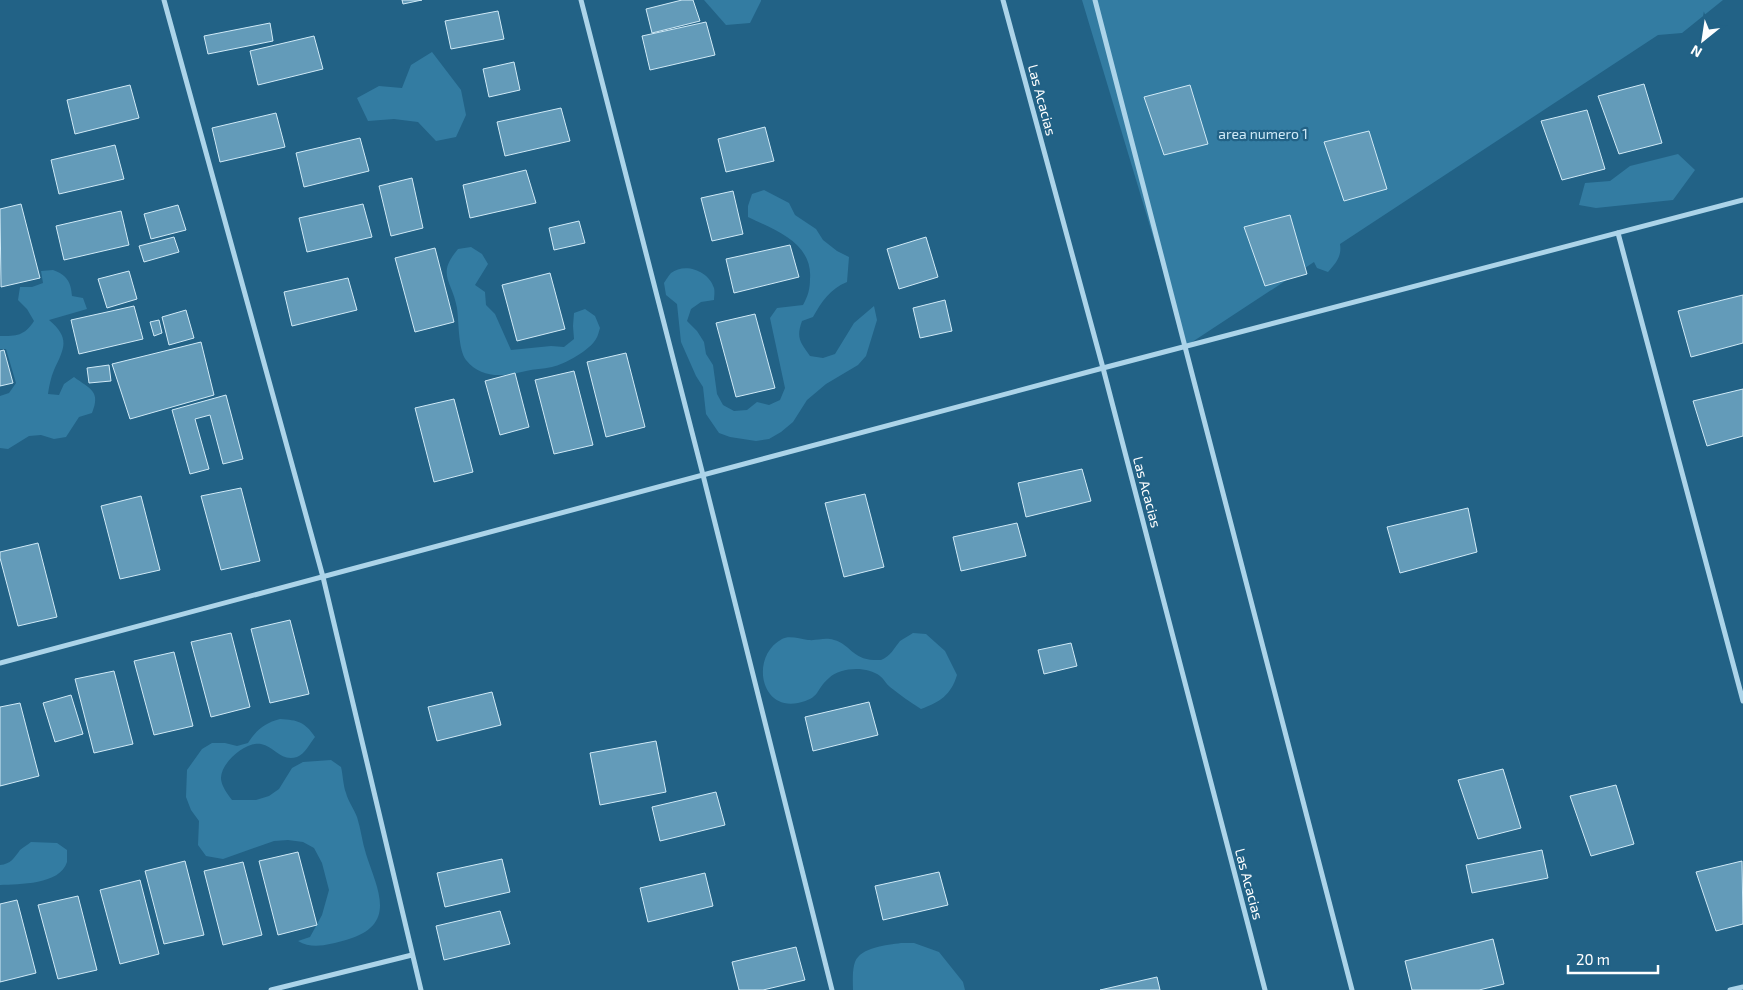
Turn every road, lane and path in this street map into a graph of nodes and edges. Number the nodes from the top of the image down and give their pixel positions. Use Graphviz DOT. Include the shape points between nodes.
graph roads {
  1 [pos="164,0"];
  2 [pos="581,0"];
  3 [pos="1003,0"];
  4 [pos="1095,0"];
  5 [pos="1743,200"];
  6 [pos="1618,232"];
  7 [pos="1186,346"];
  8 [pos="1103,368"];
  9 [pos="703,475"];
  10 [pos="323,577"];
  11 [pos="0,664"];
  12 [pos="1743,701"];
  13 [pos="412,955"];
  14 [pos="1743,987"];
  15 [pos="271,990"];
  16 [pos="421,990"];
  17 [pos="832,990"];
  18 [pos="1266,990"];
  19 [pos="1352,990"];
  20 [pos="1730,990"];
  1 -- 10 [label="street"];
  2 -- 9 [label="street"];
  3 -- 8 [label="street, Las Acacias"];
  4 -- 7 [label="street"];
  5 -- 6 [label="street"];
  6 -- 7 [label="street"];
  6 -- 12 [label="street"];
  7 -- 8 [label="street"];
  7 -- 19 [label="street"];
  8 -- 9 [label="street"];
  8 -- 18 [label="street, Las Acacias"];
  9 -- 10 [label="street"];
  9 -- 17 [label="street"];
  10 -- 11 [label="street"];
  10 -- 13 [label="street"];
  13 -- 15 [label="street"];
  13 -- 16 [label="street"];
  14 -- 20 [label="street"];
}
